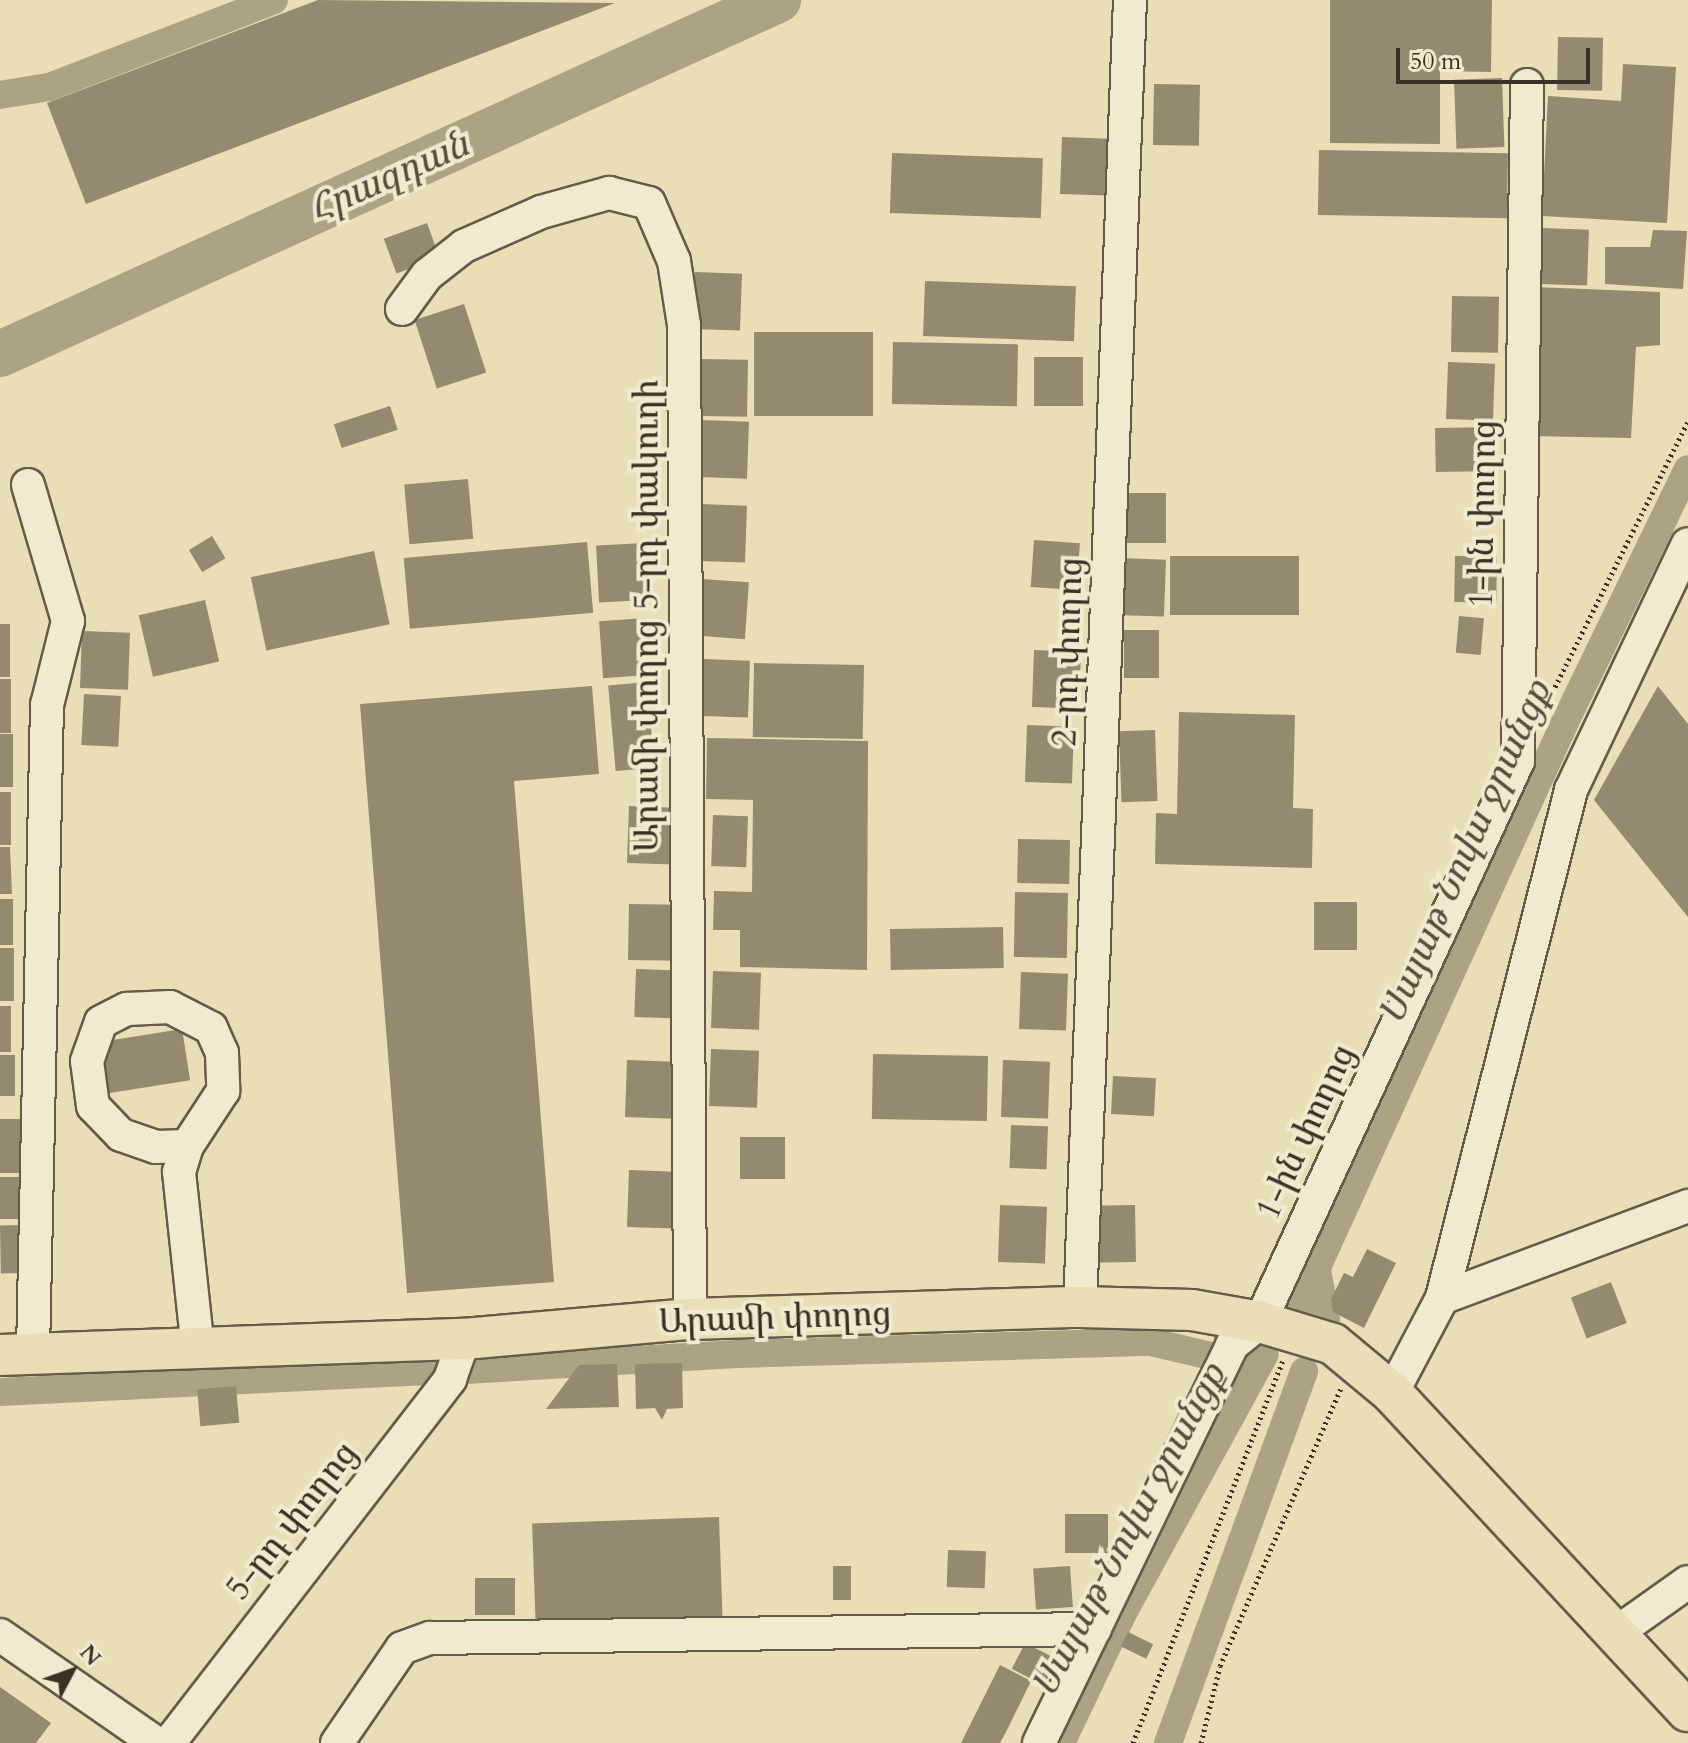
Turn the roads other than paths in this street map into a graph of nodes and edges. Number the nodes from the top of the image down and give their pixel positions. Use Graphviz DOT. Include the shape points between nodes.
graph roads {
  1 [pos="1130,0"];
  2 [pos="1527,85"];
  3 [pos="402,309"];
  4 [pos="28,485"];
  5 [pos="1688,544"];
  6 [pos="187,1146"];
  7 [pos="1688,1206"];
  8 [pos="1442,1298"];
  9 [pos="1080,1307"];
  10 [pos="690,1319"];
  11 [pos="1278,1327"];
  12 [pos="464,1339"];
  13 [pos="198,1350"];
  14 [pos="16,1354"];
  15 [pos="1392,1393"];
  16 [pos="1688,1582"];
  17 [pos="1095,1629"];
  18 [pos="1616,1633"];
  19 [pos="0,1635"];
  20 [pos="1688,1711"];
  21 [pos="156,1743"];
  22 [pos="169,1743"];
  23 [pos="337,1743"];
  24 [pos="1039,1743"];
  1 -- 9 [label="street, 2-րդ փողոց"];
  2 -- 11 [label="street, 1-ին փողոց" via="1518,761"];
  3 -- 10 [label="street, Արամի փողոց 5-րդ փակուղի" via="427,275 464,246 541,212 609,193 649,203 674,261 684,325"];
  4 -- 14 [label="street" via="68,621 47,705"];
  5 -- 8 [label="street" via="1571,790"];
  6 -- 6 [label="street" via="156,1147 121,1135 93,1106 87,1061 101,1022 148,1006 191,1014 211,1028 222,1053 223,1091"];
  6 -- 13 [label="street" via="178,1192"];
  7 -- 8 [label="street"];
  8 -- 15 [label="street"];
  9 -- 10 [label="main road, Արամի փողոց"];
  9 -- 11 [label="main road, Արամի փողոց" via="1192,1310"];
  10 -- 12 [label="main road, Արամի փողոց"];
  11 -- 15 [label="main road, Արամի փողոց" via="1333,1344"];
  11 -- 17 [label="street, 1-ին փողոց" via="1232,1345"];
  12 -- 13 [label="main road, Արամի փողոց"];
  12 -- 22 [label="street, 5-րդ փողոց" via="450,1379"];
  13 -- 14 [label="main road, Արամի փողոց"];
  15 -- 18 [label="main road, Արամի փողոց"];
  16 -- 18 [label="street"];
  17 -- 23 [label="street" via="430,1638 402,1648"];
  17 -- 24 [label="street, 1-ին փողոց"];
  18 -- 20 [label="main road, Արամի փողոց"];
  19 -- 21 [label="street"];
}
